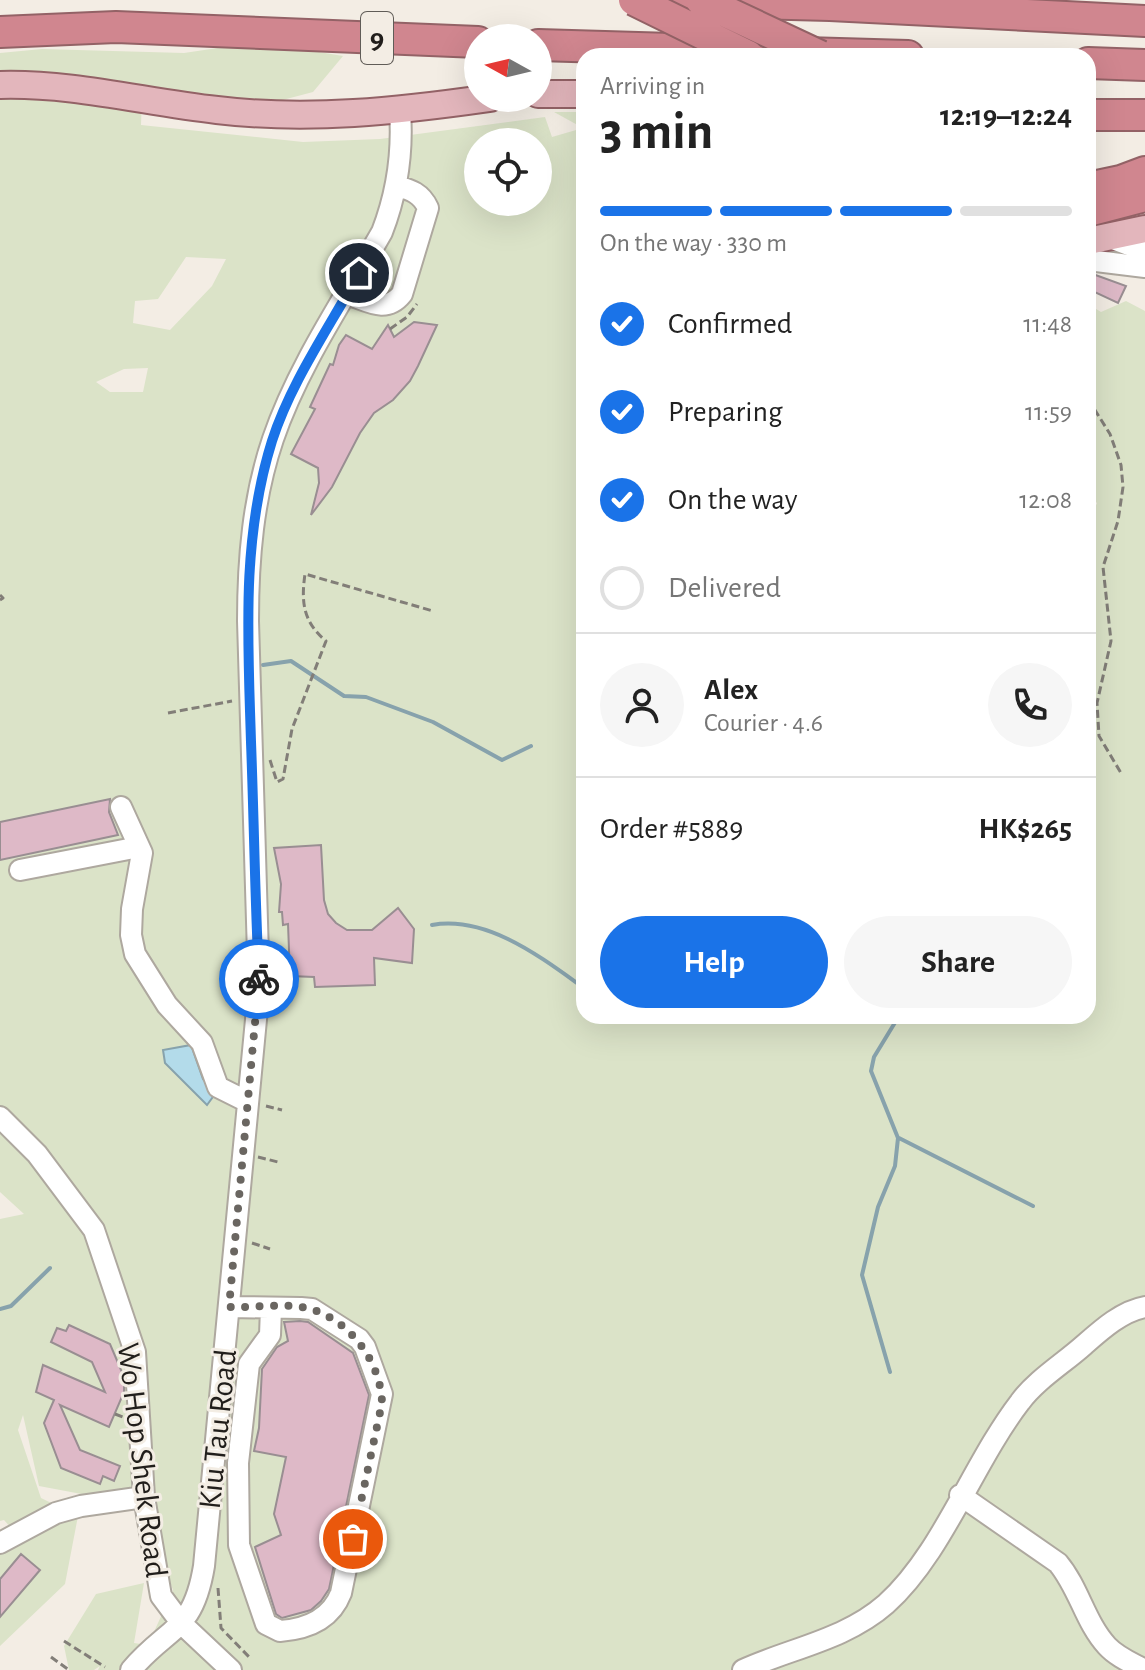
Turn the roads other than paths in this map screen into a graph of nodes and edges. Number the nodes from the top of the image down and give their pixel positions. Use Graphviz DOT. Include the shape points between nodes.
graph roads {
  1 [pos="634,0"];
  2 [pos="647,0"];
  3 [pos="701,0"];
  4 [pos="770,0"];
  5 [pos="830,5"];
  6 [pos="1145,21"];
  7 [pos="0,32"];
  8 [pos="464,41"];
  9 [pos="552,45"];
  10 [pos="575,46"];
  11 [pos="582,48"];
  12 [pos="642,48"];
  13 [pos="732,48"];
  14 [pos="803,48"];
  15 [pos="1096,63"];
  16 [pos="1145,65"];
  17 [pos="0,85"];
  18 [pos="552,94"];
  19 [pos="576,94"];
  20 [pos="464,102"];
  21 [pos="400,111"];
  22 [pos="1096,115"];
  23 [pos="1145,115"];
  24 [pos="1145,172"];
  25 [pos="397,186"];
  26 [pos="1096,186"];
  27 [pos="1145,196"];
  28 [pos="1096,209"];
  29 [pos="1096,261"];
  30 [pos="1145,267"];
  31 [pos="347,294"];
  32 [pos="121,807"];
  33 [pos="139,847"];
  34 [pos="20,870"];
  35 [pos="254,1103"];
  36 [pos="0,1117"];
  37 [pos="229,1307"];
  38 [pos="1145,1307"];
  39 [pos="271,1308"];
  40 [pos="960,1495"];
  41 [pos="144,1497"];
  42 [pos="0,1543"];
  43 [pos="182,1624"];
  44 [pos="131,1670"];
  45 [pos="231,1670"];
  46 [pos="743,1670"];
  47 [pos="1145,1670"];
  1 -- 13 [label="highway, bridge"];
  2 -- 5 [label="highway"];
  3 -- 14 [label="highway, bridge"];
  4 -- 5 [label="highway"];
  5 -- 6 [label="highway"];
  7 -- 8 [label="highway, 9" via="116,27"];
  9 -- 10 [label="highway"];
  10 -- 11 [label="highway"];
  10 -- 12 [label="highway"];
  15 -- 16 [label="highway"];
  17 -- 21 [label="main road" via="79,89 253,114"];
  18 -- 19 [label="main road"];
  20 -- 21 [label="main road"];
  21 -- 25 [label="street, Kiu Tau Road"];
  22 -- 23 [label="highway"];
  24 -- 26 [label="highway"];
  25 -- 31 [label="street, Kiu Tau Road" via="382,232"];
  25 -- 31 [label="street" via="414,191 428,208 402,294 388,307"];
  27 -- 28 [label="highway"];
  29 -- 30 [label="street"];
  31 -- 35 [label="street, Kiu Tau Road" via="273,439 250,542 259,988"];
  32 -- 33 [label="street"];
  33 -- 34 [label="street"];
  33 -- 35 [label="street" via="132,922 135,954 167,1005 202,1043 218,1087"];
  35 -- 37 [label="street, Kiu Tau Road"];
  36 -- 41 [label="street, Wo Hop Shek Road" via="37,1154 94,1230 135,1352"];
  37 -- 39 [label="street"];
  37 -- 43 [label="street, Kiu Tau Road" via="204,1566"];
  38 -- 40 [label="street" via="1107,1327 1021,1399"];
  39 -- 39 [label="street" via="312,1309 359,1339 382,1394 336,1607 325,1619 280,1631 266,1624 239,1545 238,1463 249,1364 270,1335"];
  40 -- 46 [label="street" via="916,1574 883,1606 825,1640"];
  40 -- 47 [label="street" via="1058,1563 1099,1636 1121,1658"];
  41 -- 42 [label="street" via="56,1513"];
  41 -- 43 [label="street, Wo Hop Shek Road" via="161,1596"];
  43 -- 44 [label="street"];
  43 -- 45 [label="street, Wo Hop Shek Road"];
}
